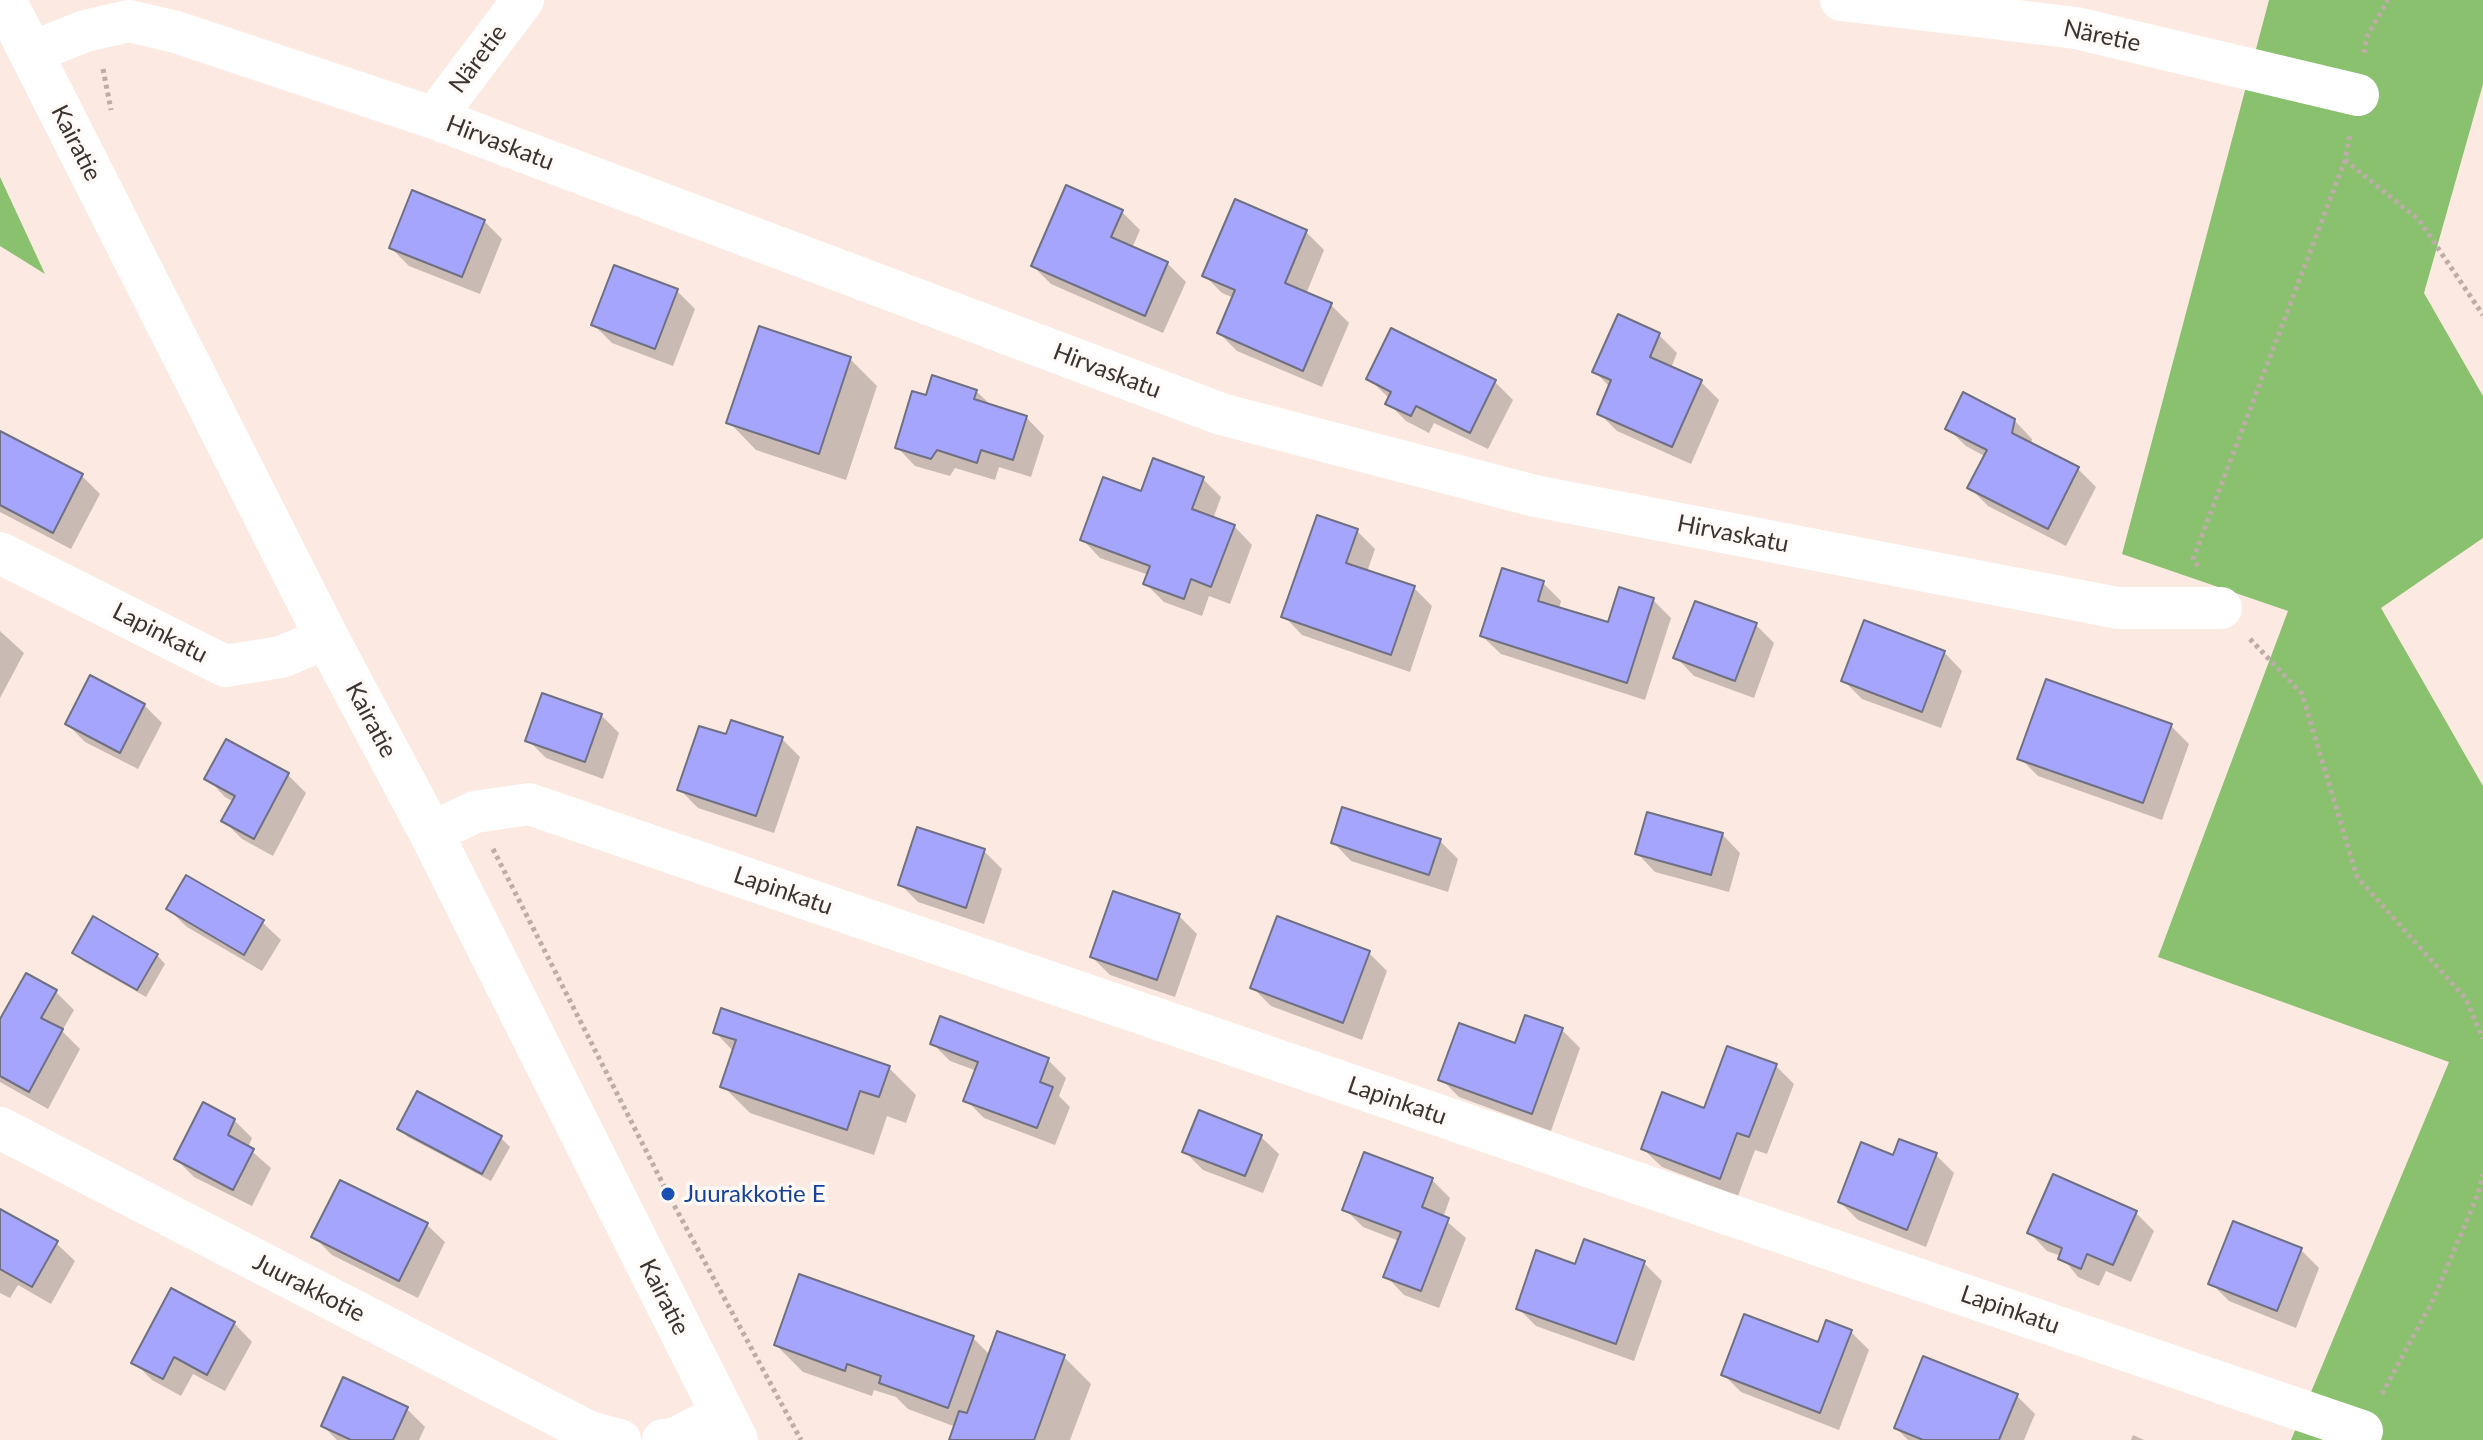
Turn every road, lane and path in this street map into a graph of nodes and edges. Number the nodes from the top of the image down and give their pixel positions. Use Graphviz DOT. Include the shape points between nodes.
graph roads {
  1 [pos="4,0"];
  2 [pos="523,0"];
  3 [pos="1841,0"];
  4 [pos="2388,0"];
  5 [pos="30,53"];
  6 [pos="2358,95"];
  7 [pos="434,118"];
  8 [pos="2345,160"];
  9 [pos="2483,315"];
  10 [pos="0,553"];
  11 [pos="2221,608"];
  12 [pos="327,638"];
  13 [pos="431,833"];
  14 [pos="2483,1039"];
  15 [pos="0,1128"];
  16 [pos="2483,1174"];
  17 [pos="729,1427"];
  18 [pos="2362,1431"];
  19 [pos="620,1440"];
  20 [pos="663,1440"];
  1 -- 5 [label="main road, Kairatie"];
  2 -- 7 [label="street, Näretie"];
  3 -- 6 [label="street, Näretie" via="2076,28"];
  4 -- 6 [label="path" via="2367,36"];
  5 -- 7 [label="street, Hirvaskatu" via="85,31 129,21"];
  5 -- 12 [label="main road, Kairatie"];
  6 -- 8 [label="path"];
  7 -- 11 [label="street, Hirvaskatu" via="1221,414 1566,502 2118,608"];
  8 -- 9 [label="path" via="2419,220"];
  8 -- 11 [label="path" via="2193,559"];
  10 -- 12 [label="street, Lapinkatu" via="225,666 281,657"];
  11 -- 14 [label="path" via="2302,694 2357,877 2466,999"];
  12 -- 13 [label="main road, Kairatie"];
  13 -- 17 [label="main road, Kairatie"];
  13 -- 18 [label="street, Lapinkatu" via="475,812 529,804"];
  15 -- 19 [label="street, Juurakkotie" via="589,1432"];
  16 -- 18 [label="path" via="2433,1300"];
  17 -- 20 [label="street"];
}
